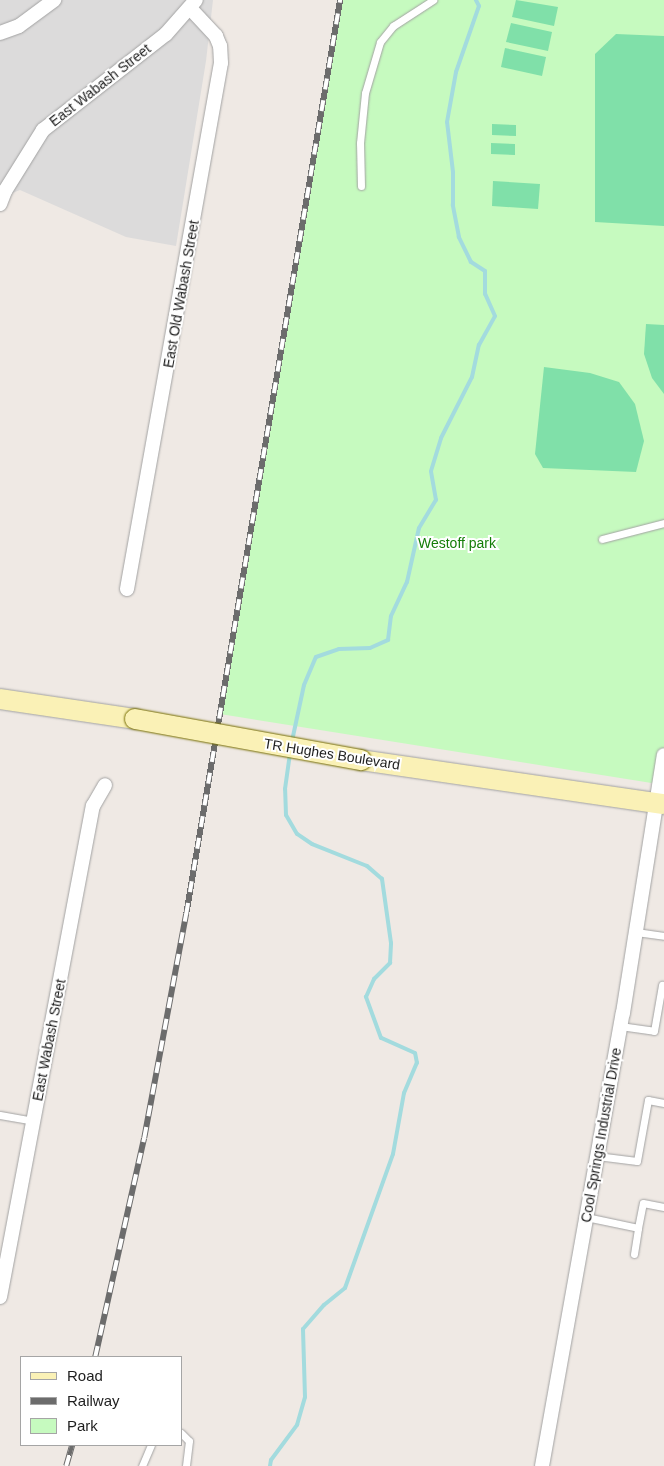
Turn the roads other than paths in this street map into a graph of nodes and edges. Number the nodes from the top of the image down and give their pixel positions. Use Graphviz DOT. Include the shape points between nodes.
graph roads {
  1 [pos="54,0"];
  2 [pos="433,0"];
  3 [pos="193,4"];
  4 [pos="0,33"];
  5 [pos="361,186"];
  6 [pos="3,190"];
  7 [pos="0,204"];
  8 [pos="664,523"];
  9 [pos="602,540"];
  10 [pos="127,589"];
  11 [pos="0,699"];
  12 [pos="664,755"];
  13 [pos="105,785"];
  14 [pos="660,803"];
  15 [pos="636,932"];
  16 [pos="664,936"];
  17 [pos="662,985"];
  18 [pos="662,1000"];
  19 [pos="620,1026"];
  20 [pos="664,1103"];
  21 [pos="0,1115"];
  22 [pos="33,1121"];
  23 [pos="597,1156"];
  24 [pos="664,1207"];
  25 [pos="586,1217"];
  26 [pos="638,1228"];
  27 [pos="634,1254"];
  28 [pos="0,1296"];
  29 [pos="182,1434"];
  30 [pos="152,1446"];
  31 [pos="142,1466"];
  32 [pos="186,1466"];
  33 [pos="542,1466"];
  1 -- 4 [label="street" via="19,26"];
  2 -- 5 [label="lane" via="394,26 380,42 365,93 360,143"];
  3 -- 6 [label="street, East Wabash Street" via="166,34 43,130"];
  3 -- 10 [label="street, East Old Wabash Street" via="216,36 221,63"];
  6 -- 7 [label="street, East Wabash Street"];
  8 -- 9 [label="lane"];
  11 -- 14 [label="main road, TR Hughes Boulevard, bridge" via="135,719 361,760"];
  12 -- 14 [label="street, Cool Springs Industrial Drive"];
  13 -- 22 [label="street, East Wabash Street" via="93,806"];
  14 -- 15 [label="street, Cool Springs Industrial Drive"];
  15 -- 16 [label="lane"];
  15 -- 19 [label="street, Cool Springs Industrial Drive"];
  17 -- 18 [label="lane"];
  18 -- 19 [label="lane" via="654,1031"];
  19 -- 23 [label="street, Cool Springs Industrial Drive"];
  20 -- 23 [label="lane" via="648,1100 637,1161"];
  21 -- 22 [label="lane"];
  22 -- 28 [label="street, East Wabash Street"];
  23 -- 25 [label="street, Cool Springs Industrial Drive"];
  24 -- 26 [label="lane" via="643,1203"];
  25 -- 26 [label="lane"];
  25 -- 33 [label="street, Cool Springs Industrial Drive"];
  26 -- 27 [label="lane"];
  29 -- 32 [label="lane" via="189,1441"];
  30 -- 31 [label="lane"];
}
